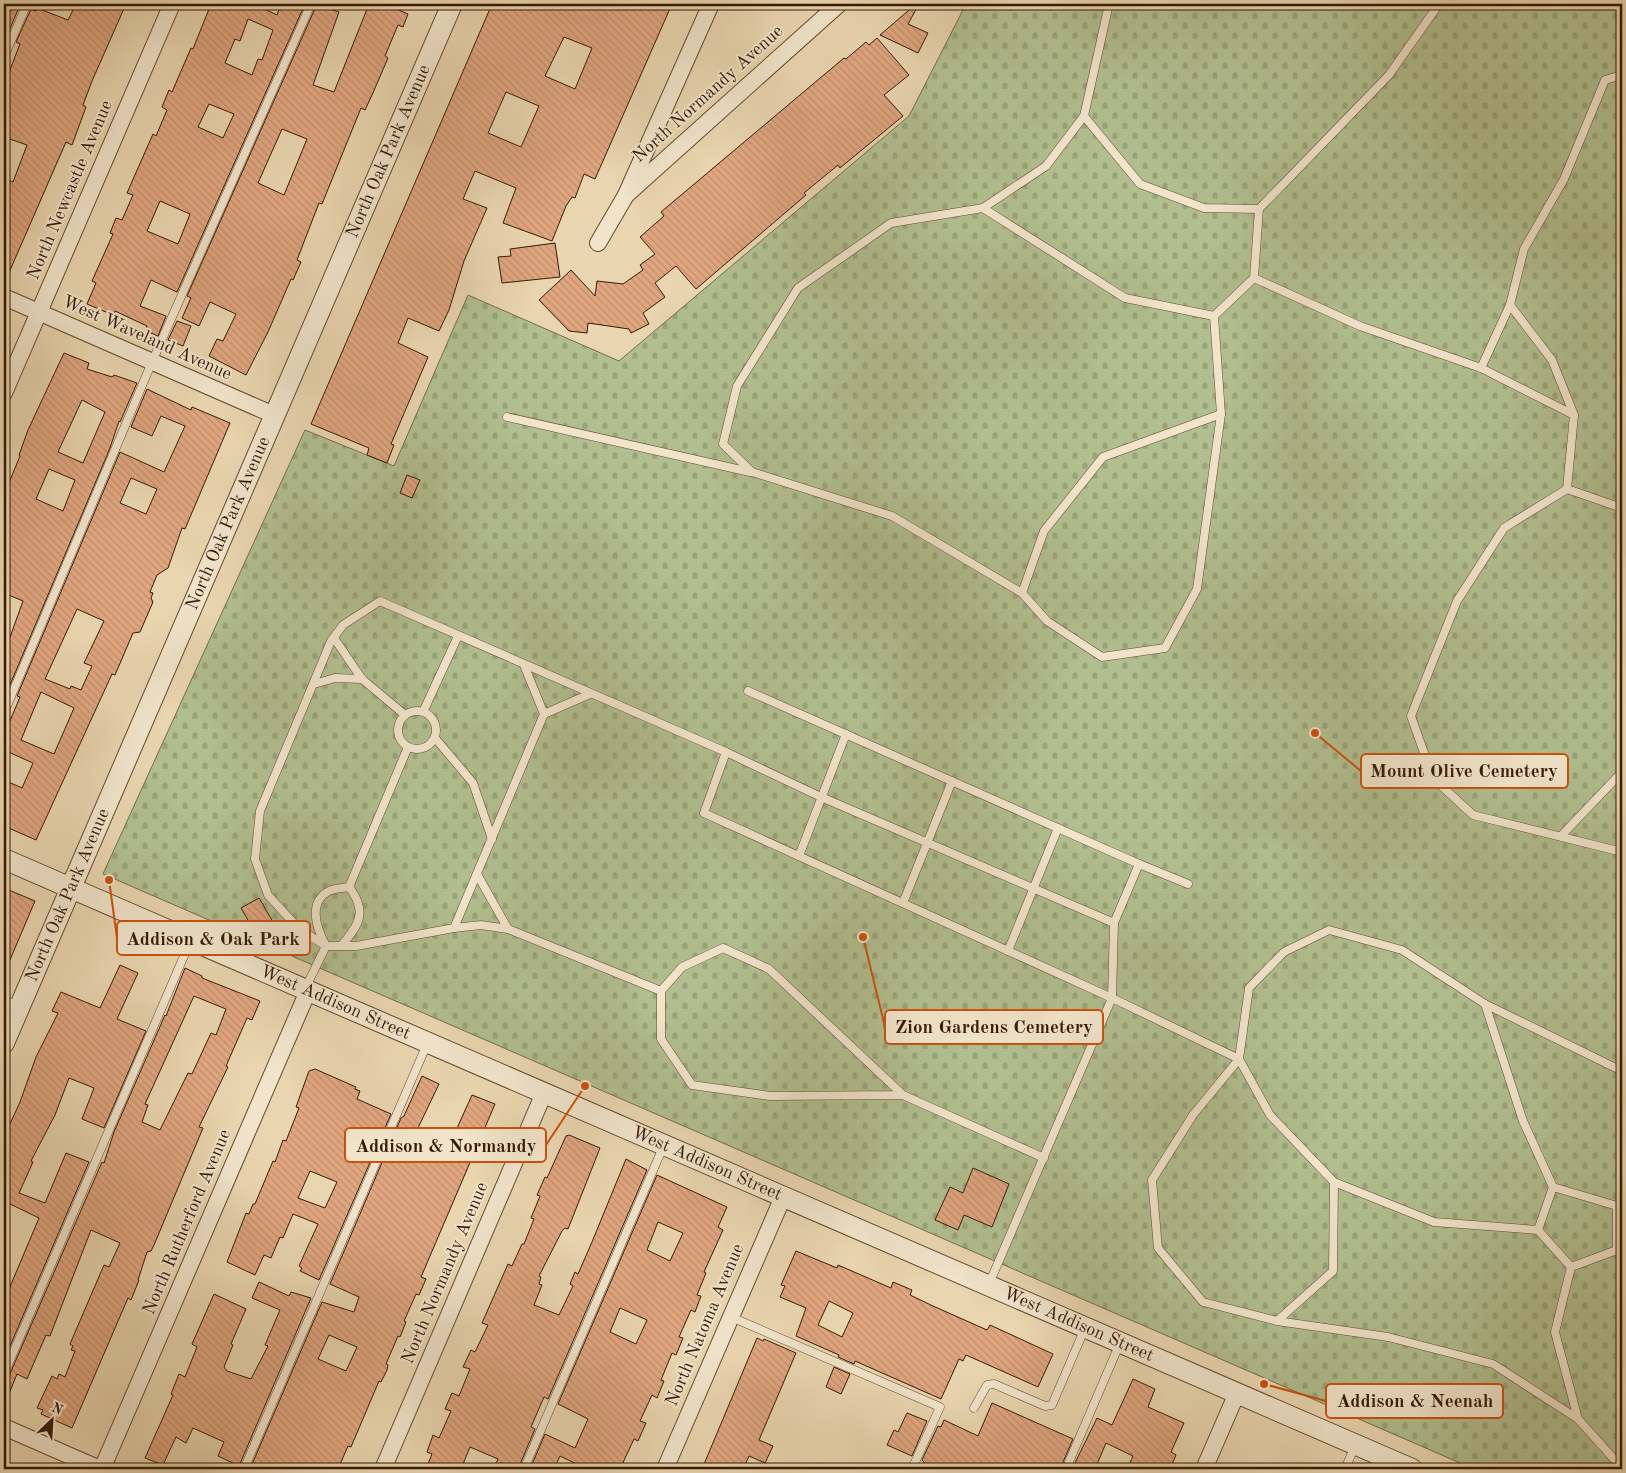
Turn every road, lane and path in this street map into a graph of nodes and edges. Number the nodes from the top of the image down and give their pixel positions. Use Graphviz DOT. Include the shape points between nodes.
graph roads {
  1 [pos="27,4"];
  2 [pos="172,4"];
  3 [pos="311,4"];
  4 [pos="452,4"];
  5 [pos="711,4"];
  6 [pos="838,4"];
  7 [pos="1110,4"];
  8 [pos="1439,4"];
  9 [pos="4,57"];
  10 [pos="1622,75"];
  11 [pos="1084,116"];
  12 [pos="626,195"];
  13 [pos="983,208"];
  14 [pos="1259,209"];
  15 [pos="598,242"];
  16 [pos="1254,278"];
  17 [pos="4,297"];
  18 [pos="1510,305"];
  19 [pos="39,312"];
  20 [pos="1214,316"];
  21 [pos="152,362"];
  22 [pos="1481,368"];
  23 [pos="4,393"];
  24 [pos="1221,414"];
  25 [pos="274,415"];
  26 [pos="1574,415"];
  27 [pos="507,417"];
  28 [pos="752,472"];
  29 [pos="1567,489"];
  30 [pos="1622,508"];
  31 [pos="1022,593"];
  32 [pos="458,636"];
  33 [pos="334,638"];
  34 [pos="524,664"];
  35 [pos="362,679"];
  36 [pos="314,684"];
  37 [pos="748,691"];
  38 [pos="590,694"];
  39 [pos="424,712"];
  40 [pos="4,713"];
  41 [pos="544,714"];
  42 [pos="406,715"];
  43 [pos="846,734"];
  44 [pos="435,738"];
  45 [pos="408,747"];
  46 [pos="726,752"];
  47 [pos="1622,772"];
  48 [pos="952,781"];
  49 [pos="822,797"];
  50 [pos="1058,828"];
  51 [pos="1561,836"];
  52 [pos="492,838"];
  53 [pos="926,842"];
  54 [pos="1622,852"];
  55 [pos="799,856"];
  56 [pos="4,859"];
  57 [pos="1139,864"];
  58 [pos="477,874"];
  59 [pos="1188,884"];
  60 [pos="349,887"];
  61 [pos="71,888"];
  62 [pos="1035,889"];
  63 [pos="902,903"];
  64 [pos="1114,923"];
  65 [pos="454,928"];
  66 [pos="508,929"];
  67 [pos="191,940"];
  68 [pos="326,946"];
  69 [pos="341,946"];
  70 [pos="1008,951"];
  71 [pos="306,990"];
  72 [pos="661,991"];
  73 [pos="1112,998"];
  74 [pos="12,1003"];
  75 [pos="1485,1004"];
  76 [pos="4,1042"];
  77 [pos="428,1043"];
  78 [pos="1239,1059"];
  79 [pos="1622,1071"];
  80 [pos="544,1093"];
  81 [pos="903,1096"];
  82 [pos="664,1145"];
  83 [pos="1044,1158"];
  84 [pos="1334,1182"];
  85 [pos="1553,1187"];
  86 [pos="783,1197"];
  87 [pos="1620,1205"];
  88 [pos="1538,1230"];
  89 [pos="1619,1251"];
  90 [pos="1571,1267"];
  91 [pos="988,1286"];
  92 [pos="731,1317"];
  93 [pos="1278,1320"];
  94 [pos="1085,1328"];
  95 [pos="1120,1343"];
  96 [pos="4,1374"];
  97 [pos="1237,1393"];
  98 [pos="974,1408"];
  99 [pos="1578,1419"];
  100 [pos="4,1427"];
  101 [pos="1355,1445"];
  102 [pos="1622,1468"];
  103 [pos="101,1469"];
  104 [pos="244,1469"];
  105 [pos="383,1469"];
  106 [pos="524,1469"];
  107 [pos="665,1469"];
  108 [pos="912,1469"];
  109 [pos="1066,1469"];
  110 [pos="1204,1469"];
  111 [pos="1345,1469"];
  112 [pos="1412,1469"];
  1 -- 9 [label="lane"];
  2 -- 19 [label="street, North Newcastle Avenue"];
  3 -- 21 [label="lane"];
  4 -- 25 [label="street, North Oak Park Avenue"];
  5 -- 12 [label="street"];
  6 -- 12 [label="street, North Normandy Avenue"];
  7 -- 11 [label="lane"];
  8 -- 14 [label="lane" via="1389,75"];
  10 -- 18 [label="lane" via="1605,80 1564,178 1524,249"];
  11 -- 13 [label="lane" via="1046,166"];
  11 -- 14 [label="lane" via="1140,184 1204,208"];
  12 -- 15 [label="street"];
  13 -- 20 [label="lane" via="1125,298"];
  13 -- 28 [label="lane" via="891,223 798,288 737,386 723,444"];
  14 -- 16 [label="lane"];
  16 -- 20 [label="lane"];
  16 -- 22 [label="lane" via="1360,326"];
  17 -- 19 [label="street, West Waveland Avenue"];
  18 -- 22 [label="lane"];
  18 -- 26 [label="lane" via="1552,360"];
  19 -- 21 [label="street, West Waveland Avenue"];
  19 -- 23 [label="street, North Newcastle Avenue"];
  20 -- 24 [label="lane"];
  21 -- 25 [label="street, West Waveland Avenue"];
  21 -- 40 [label="lane"];
  22 -- 26 [label="lane"];
  24 -- 31 [label="lane" via="1103,458 1044,531"];
  24 -- 31 [label="lane" via="1197,589 1165,648 1102,657 1047,621"];
  25 -- 61 [label="street, North Oak Park Avenue"];
  26 -- 29 [label="lane"];
  27 -- 28 [label="lane"];
  28 -- 31 [label="lane" via="892,516"];
  29 -- 30 [label="lane"];
  29 -- 51 [label="lane" via="1504,528 1457,601 1412,716 1433,778 1473,815"];
  32 -- 33 [label="lane" via="380,601 343,625"];
  32 -- 34 [label="lane"];
  32 -- 39 [label="lane"];
  33 -- 35 [label="lane"];
  33 -- 36 [label="lane"];
  34 -- 38 [label="lane"];
  34 -- 41 [label="lane"];
  35 -- 36 [label="lane" via="335,678"];
  35 -- 42 [label="lane"];
  36 -- 68 [label="lane" via="260,810 256,859 268,895 299,928"];
  37 -- 43 [label="lane"];
  38 -- 41 [label="lane"];
  38 -- 46 [label="lane"];
  39 -- 42 [label="lane"];
  39 -- 44 [label="lane" via="436,726"];
  41 -- 52 [label="lane"];
  42 -- 45 [label="lane" via="398,732"];
  43 -- 48 [label="lane"];
  43 -- 49 [label="lane"];
  44 -- 45 [label="lane" via="426,747"];
  44 -- 52 [label="lane" via="473,783"];
  45 -- 60 [label="lane"];
  46 -- 49 [label="lane"];
  46 -- 55 [label="lane" via="704,813"];
  47 -- 51 [label="lane"];
  48 -- 50 [label="lane"];
  48 -- 53 [label="lane"];
  49 -- 53 [label="lane"];
  49 -- 55 [label="lane"];
  50 -- 57 [label="lane"];
  50 -- 62 [label="lane"];
  51 -- 54 [label="lane"];
  52 -- 58 [label="lane"];
  53 -- 62 [label="lane"];
  53 -- 63 [label="lane"];
  55 -- 63 [label="lane"];
  56 -- 61 [label="street, West Addison Street"];
  57 -- 59 [label="lane"];
  57 -- 64 [label="lane"];
  58 -- 65 [label="lane"];
  58 -- 66 [label="lane"];
  60 -- 68 [label="lane" via="329,891 317,901 315,916"];
  60 -- 69 [label="lane" via="358,899 360,916 357,928"];
  61 -- 67 [label="street, West Addison Street"];
  61 -- 74 [label="street, North Oak Park Avenue"];
  62 -- 64 [label="lane"];
  62 -- 70 [label="lane"];
  63 -- 70 [label="lane"];
  64 -- 73 [label="lane"];
  65 -- 66 [label="lane" via="481,925"];
  65 -- 69 [label="lane"];
  66 -- 72 [label="lane"];
  67 -- 71 [label="street, West Addison Street"];
  67 -- 96 [label="lane"];
  68 -- 69 [label="lane"];
  68 -- 71 [label="lane"];
  70 -- 73 [label="lane"];
  71 -- 77 [label="street, West Addison Street"];
  71 -- 103 [label="street, North Rutherford Avenue"];
  72 -- 81 [label="lane" via="682,967 724,948 769,969"];
  72 -- 81 [label="lane" via="661,1040 692,1085 770,1096"];
  73 -- 78 [label="lane"];
  73 -- 83 [label="lane"];
  74 -- 76 [label="street, North Oak Park Avenue"];
  75 -- 78 [label="lane" via="1402,950 1329,930 1284,952 1249,988"];
  75 -- 79 [label="lane"];
  75 -- 85 [label="lane" via="1524,1121"];
  77 -- 80 [label="street, West Addison Street"];
  77 -- 104 [label="lane"];
  78 -- 84 [label="lane" via="1270,1115"];
  78 -- 93 [label="lane" via="1193,1115 1152,1180 1158,1248 1203,1302"];
  80 -- 82 [label="street, West Addison Street"];
  80 -- 105 [label="street, North Normandy Avenue"];
  81 -- 83 [label="lane"];
  82 -- 86 [label="street, West Addison Street"];
  82 -- 106 [label="lane"];
  83 -- 91 [label="lane"];
  84 -- 88 [label="lane" via="1434,1222"];
  84 -- 93 [label="lane" via="1333,1271"];
  85 -- 87 [label="lane"];
  85 -- 88 [label="lane"];
  86 -- 91 [label="street, West Addison Street"];
  86 -- 92 [label="street, North Natoma Avenue"];
  87 -- 89 [label="lane"];
  88 -- 90 [label="lane"];
  89 -- 90 [label="lane"];
  90 -- 99 [label="lane" via="1555,1332"];
  91 -- 94 [label="street, West Addison Street"];
  92 -- 107 [label="street, North Natoma Avenue"];
  92 -- 108 [label="lane" via="940,1407"];
  93 -- 99 [label="lane" via="1388,1337 1493,1364"];
  94 -- 95 [label="street, West Addison Street"];
  94 -- 98 [label="lane" via="1052,1405 1045,1406 994,1384 987,1385"];
  95 -- 97 [label="street, West Addison Street"];
  95 -- 109 [label="lane"];
  97 -- 101 [label="street, West Addison Street"];
  97 -- 110 [label="street"];
  99 -- 102 [label="lane"];
  100 -- 103 [label="street"];
  101 -- 111 [label="lane"];
  101 -- 112 [label="street, West Addison Street"];
}
